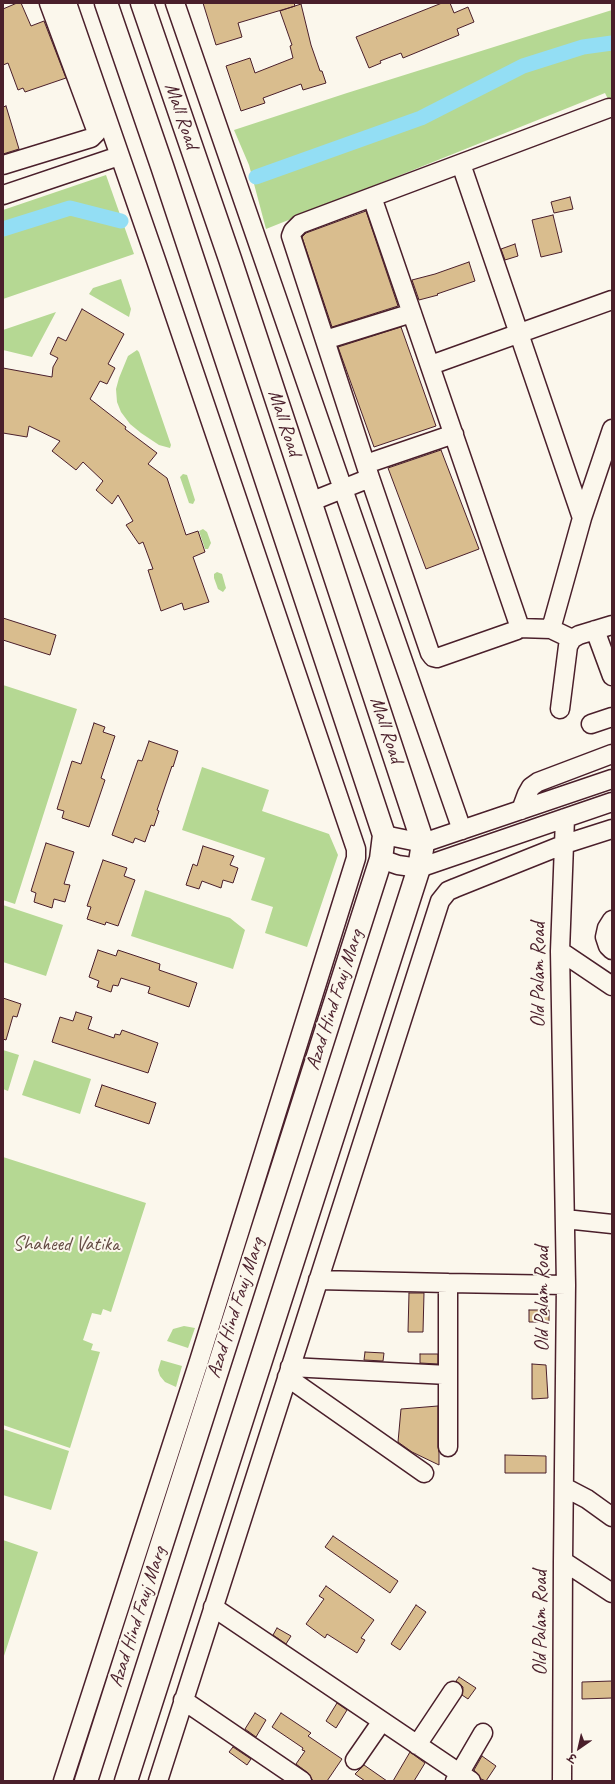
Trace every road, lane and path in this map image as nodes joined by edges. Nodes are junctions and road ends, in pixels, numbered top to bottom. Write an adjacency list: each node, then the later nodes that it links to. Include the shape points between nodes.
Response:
1 (48, 3): 9 (street, via 96,133 91,138)
2 (66, 3): 7 (street)
3 (106, 3): 39 (main road, Mall Road, via 170,188)
4 (142, 3): 21 (main road, Mall Road)
5 (176, 3): 20 (street)
6 (609, 108): 8 (street)
7 (120, 156): 10 (street); 69 (street, via 356,849 356,858 199,1361)
8 (461, 164): 11 (street); 14 (street)
9 (3, 165)
10 (3, 195)
11 (372, 197): 13 (street); 15 (street, via 300,224 291,236)
12 (612, 300): 14 (street)
13 (412, 313): 15 (street); 16 (street)
14 (520, 334): 16 (street); 22 (street)
15 (325, 340): 19 (street)
16 (431, 365): 18 (street)
17 (612, 429): 22 (street)
18 (454, 434): 19 (street); 24 (street, via 517,618)
19 (368, 471): 20 (street); 24 (street, via 433,657 437,658)
20 (343, 489): 21 (street); 38 (street)
21 (310, 502): 40 (main road, Mall Road)
22 (582, 518): 25 (street)
23 (612, 625): 26 (street)
24 (518, 628): 25 (street)
25 (552, 630): 27 (street)
26 (595, 630): 27 (street); 28 (street)
27 (572, 639): 29 (street, via 566,654)
28 (612, 676)
29 (560, 709)
30 (612, 717): 31 (street)
31 (591, 724)
32 (612, 754): 35 (street, via 538,782 531,787)
33 (612, 779): 35 (street)
34 (612, 802): 36 (street)
35 (521, 810): 38 (street)
36 (565, 818): 41 (street, Old Palam Road); 43 (street)
37 (612, 829): 41 (street)
38 (462, 830): 40 (street)
39 (384, 835): 40 (street); 42 (main road, Azad Hind Fauj Marg)
40 (424, 843): 43 (main road, Azad Hind Fauj Marg)
41 (565, 844): 46 (street, Old Palam Road); 50 (street, via 450,890 440,901)
42 (381, 859): 43 (street); 70 (main road, Azad Hind Fauj Marg)
43 (419, 868): 71 (main road, Azad Hind Fauj Marg)
44 (612, 920): 45 (street, via 605,937)
45 (612, 950)
46 (560, 951): 47 (street); 48 (street, Old Palam Road)
47 (612, 986)
48 (565, 1219): 49 (street); 52 (street, Old Palam Road)
49 (612, 1224)
50 (318, 1280): 51 (street); 53 (street)
51 (448, 1283): 52 (street); 54 (street)
52 (566, 1285): 57 (street, Old Palam Road)
53 (288, 1372): 54 (street); 56 (street); 61 (street)
54 (448, 1375): 55 (street)
55 (448, 1447)
56 (424, 1472)
57 (564, 1487): 58 (street); 59 (street, Old Palam Road)
58 (612, 1517)
59 (563, 1560): 60 (street); 74 (street, Old Palam Road)
60 (612, 1593)
61 (213, 1607): 63 (street); 64 (street)
62 (453, 1691): 66 (street)
63 (184, 1700): 72 (street); 73 (street)
64 (382, 1721): 66 (street); 67 (street)
65 (483, 1733): 68 (street)
66 (417, 1745): 68 (street)
67 (355, 1760)
68 (462, 1778)
69 (63, 1781)
70 (86, 1781)
71 (126, 1781)
72 (158, 1781)
73 (302, 1781)
74 (562, 1781)

